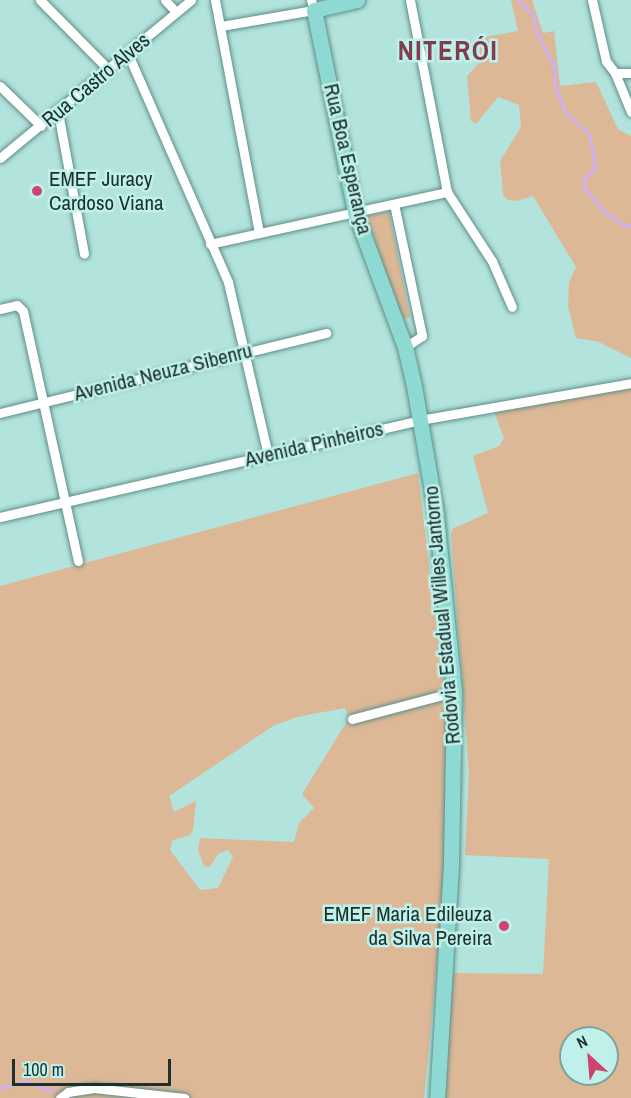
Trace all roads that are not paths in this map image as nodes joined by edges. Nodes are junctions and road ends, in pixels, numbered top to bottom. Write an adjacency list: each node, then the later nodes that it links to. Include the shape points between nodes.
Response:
1 (40, 0): 12 (street)
2 (165, 0): 9 (street)
3 (191, 0): 9 (street, Rua Castro Alves)
4 (215, 0): 10 (street)
5 (357, 0): 8 (main road)
6 (410, 0): 20 (street)
7 (592, 0): 14 (street, via 606,61)
8 (312, 5): 10 (street); 22 (main road, Rua Boa Esperança)
9 (176, 12): 11 (street, Rua Castro Alves)
10 (221, 26): 23 (street)
11 (128, 54): 12 (street, Rua Castro Alves); 24 (street)
12 (109, 70): 16 (street, Rua Castro Alves)
13 (631, 72): 14 (street)
14 (615, 73): 17 (street)
15 (0, 86): 18 (street)
16 (58, 112): 18 (street, Rua Castro Alves); 25 (street)
17 (631, 112)
18 (41, 126): 19 (street, Rua Castro Alves)
19 (0, 158)
20 (447, 192): 21 (street); 26 (street, via 492,261)
21 (394, 204): 22 (street); 29 (street, via 422,336)
22 (355, 212): 23 (street); 29 (main road, Rua Boa Esperança)
23 (259, 233): 24 (street)
24 (210, 244): 30 (street, via 228,282)
25 (84, 254)
26 (512, 307)
27 (0, 309): 32 (street, via 20,307)
28 (326, 333): 30 (street, Avenida Neuza Sibenru)
29 (405, 347): 34 (main road, Rua Boa Esperança)
30 (244, 352): 32 (street, Avenida Neuza Sibenru); 35 (street)
31 (631, 383): 34 (street, Avenida Pinheiros)
32 (44, 401): 33 (street, Avenida Neuza Sibenru); 36 (street)
33 (0, 413)
34 (420, 420): 35 (street, Avenida Pinheiros); 39 (main road, Rodovia Estadual Willes Jantorno, via 435,514)
35 (268, 455): 36 (street, Avenida Pinheiros)
36 (66, 502): 37 (street, Avenida Pinheiros); 38 (street)
37 (0, 517)
38 (78, 561)
39 (454, 692): 40 (street); 43 (main road, Rodovia Estadual Willes Jantorno, via 452,865)
40 (352, 719)
41 (60, 1098): 42 (street, via 68,1092 94,1088)
42 (184, 1098)
43 (437, 1098)

